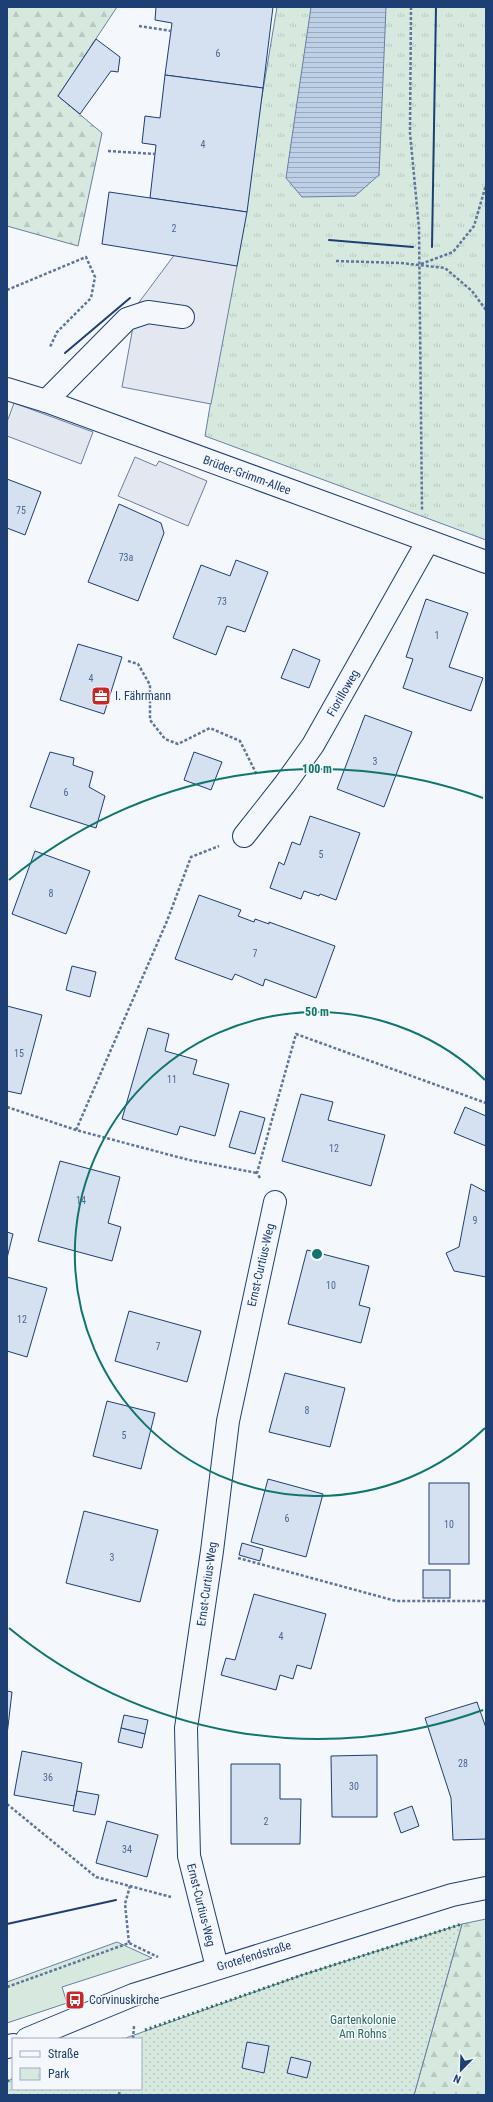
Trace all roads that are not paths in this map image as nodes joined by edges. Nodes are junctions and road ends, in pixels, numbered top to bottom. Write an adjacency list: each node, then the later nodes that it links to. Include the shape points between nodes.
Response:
1 (184, 317): 3 (street, via 148,312 127,319)
2 (7, 389): 3 (street, Brüder-Grimm-Allee)
3 (46, 401): 4 (street, Brüder-Grimm-Allee)
4 (423, 539): 5 (street, Brüder-Grimm-Allee); 6 (street, Fiorilloweg, via 313,745)
5 (486, 562)
6 (244, 836)
7 (275, 1202): 9 (street, Ernst-Curtius-Weg, via 228,1421 186,1728 189,1856)
8 (486, 1888): 9 (street, Grotefendstraße, via 452,1895)
9 (217, 1967): 10 (street, Grotefendstraße, via 133,1995)
10 (29, 2038)

